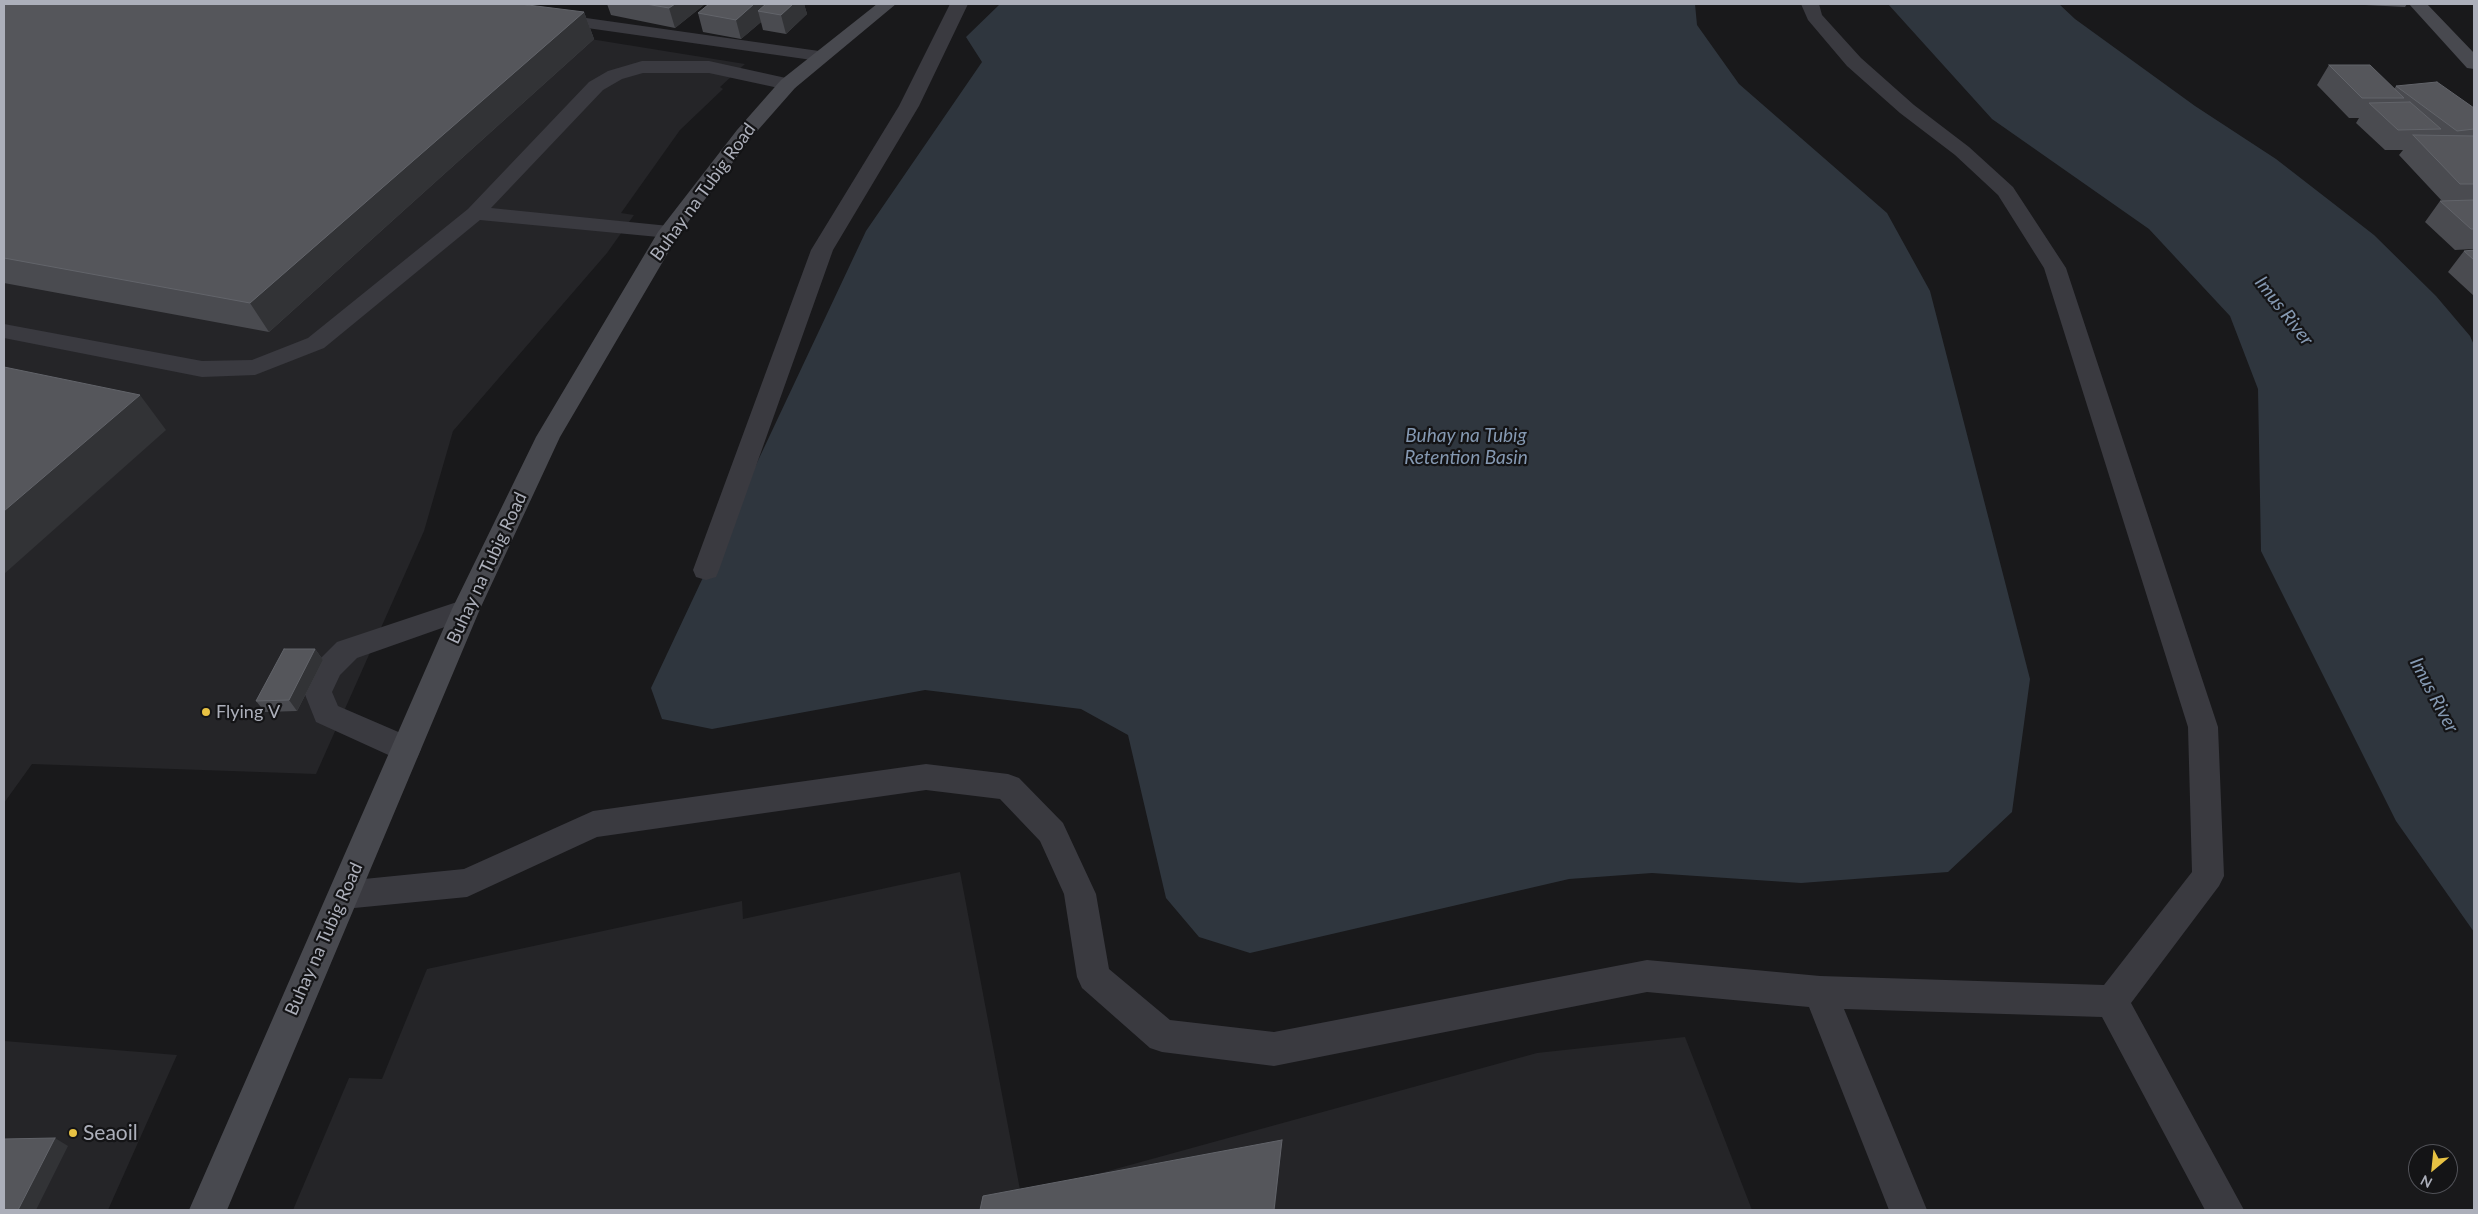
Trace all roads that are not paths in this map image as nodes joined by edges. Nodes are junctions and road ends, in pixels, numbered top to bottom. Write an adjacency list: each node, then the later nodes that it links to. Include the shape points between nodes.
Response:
1 (887, 4): 6 (main road, Buhay na Tubig Road)
2 (959, 4): 12 (lane, via 909,106 822,250)
3 (1810, 4): 17 (lane, via 1814,16 1854,62 2006,191 2055,268 2203,727 2208,876)
4 (2418, 4): 7 (main road)
5 (537, 16): 6 (lane)
6 (819, 56): 8 (main road, Buhay na Tubig Road)
7 (2474, 64)
8 (788, 84): 9 (lane, via 709,67 642,68 615,75 596,86); 10 (main road, Buhay na Tubig Road, via 744,134)
9 (475, 213): 10 (lane); 11 (lane, via 316,343 255,367 202,370)
10 (669, 232): 13 (main road, Buhay na Tubig Road, via 548,437)
11 (4, 331)
12 (706, 570)
13 (466, 609): 14 (main road, Buhay na Tubig Road); 14 (lane, via 347,650 329,668 318,692 326,714)
14 (406, 749): 15 (main road, Buhay na Tubig Road)
15 (344, 895): 16 (lane, via 467,883 593,824 926,777 1008,787 1052,832 1080,894 1094,977 1162,1036 1274,1049 1647,976); 18 (main road, Buhay na Tubig Road)
16 (1820, 992): 17 (lane); 19 (lane)
17 (2112, 1002): 20 (lane)
18 (208, 1210)
19 (1908, 1210)
20 (2225, 1210)

